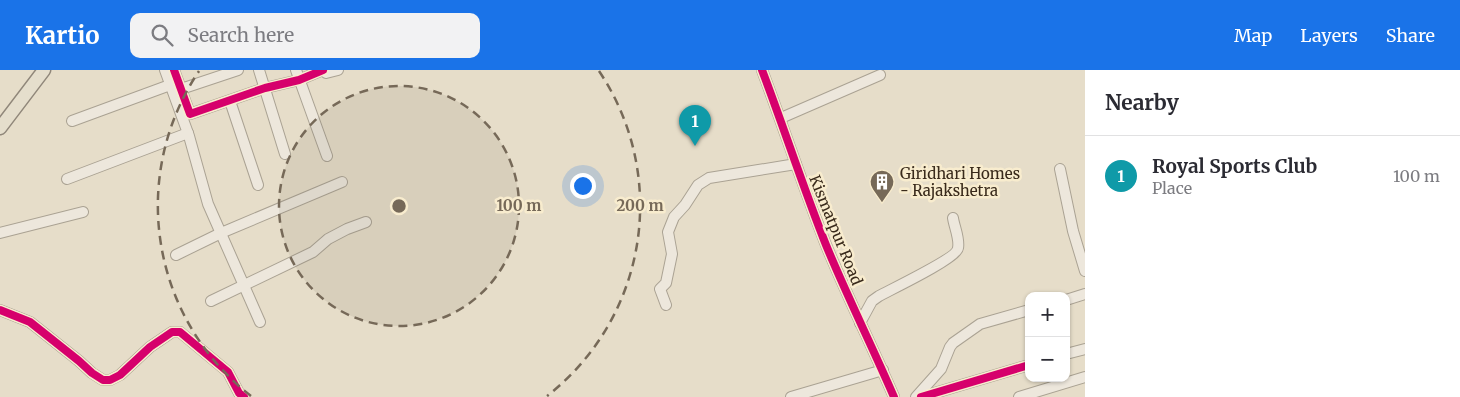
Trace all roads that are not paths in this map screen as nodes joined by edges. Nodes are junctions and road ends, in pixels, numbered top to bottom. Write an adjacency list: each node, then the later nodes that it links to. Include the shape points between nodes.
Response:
1 (44, 70): 17 (main road)
2 (165, 70): 11 (street)
3 (174, 70): 13 (street)
4 (238, 70): 13 (street)
5 (259, 70): 12 (street)
6 (323, 70): 7 (street, via 326,73); 9 (street)
7 (338, 70)
8 (762, 70): 15 (street, Kismatpur Road)
9 (297, 75): 12 (street); 20 (street)
10 (880, 75): 15 (street)
11 (170, 85): 16 (street); 18 (street)
12 (265, 88): 14 (street); 19 (street)
13 (181, 89): 14 (street, via 190,114)
14 (230, 101): 25 (street)
15 (781, 118): 21 (street, Kismatpur Road)
16 (72, 121)
17 (0, 128)
18 (188, 134): 23 (street); 30 (street, via 208,204)
19 (285, 154)
20 (327, 156)
21 (796, 164): 37 (street, via 709,178 698,185 674,217 668,232 672,254 666,283 660,289); 41 (street, Kismatpur Road)
22 (1060, 169): 32 (street)
23 (67, 179)
24 (342, 182): 30 (street)
25 (258, 185)
26 (83, 212): 29 (street)
27 (953, 218): 41 (street, via 957,253 872,301)
28 (366, 222): 33 (street, via 328,239 313,252)
29 (0, 233)
30 (221, 233): 31 (street); 33 (street)
31 (176, 255)
32 (1085, 271)
33 (245, 286): 36 (street); 40 (street)
34 (1085, 294): 35 (street)
35 (1070, 299)
36 (211, 301)
37 (666, 305)
38 (0, 310): 47 (street, via 30,322 103,380 120,375 150,347 172,332 180,332 228,372)
39 (1025, 311): 50 (street, via 980,324 953,343 941,369)
40 (260, 322)
41 (860, 323): 45 (street, Kismatpur Road)
42 (1085, 349): 43 (street)
43 (1070, 353)
44 (1025, 366): 51 (street)
45 (883, 370): 48 (street); 49 (street, Kismatpur Road)
46 (1085, 378): 52 (street)
47 (244, 397)
48 (791, 397)
49 (894, 397)
50 (916, 397)
51 (921, 397)
52 (1019, 397)

